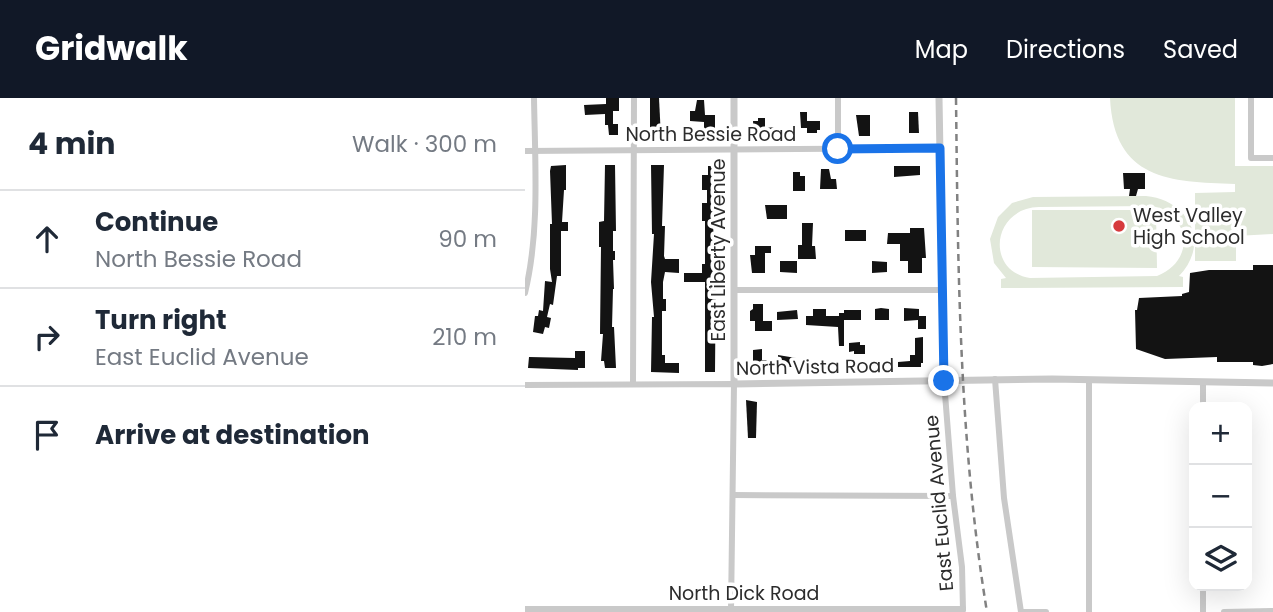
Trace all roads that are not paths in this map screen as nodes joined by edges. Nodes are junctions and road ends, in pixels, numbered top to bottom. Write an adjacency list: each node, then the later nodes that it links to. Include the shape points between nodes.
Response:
1 (534, 98): 12 (street)
2 (634, 98): 10 (street)
3 (734, 98): 11 (street, East Liberty Avenue)
4 (838, 98): 8 (street)
5 (939, 98): 7 (street, East Euclid Avenue)
6 (1251, 98): 13 (street, via 1251,158)
7 (940, 148): 8 (street, North Bessie Road); 15 (street, East Euclid Avenue)
8 (838, 149): 11 (street, North Bessie Road)
9 (525, 150): 12 (street, North Bessie Road)
10 (634, 150): 11 (street, North Bessie Road); 12 (street, North Bessie Road); 22 (street)
11 (734, 150): 14 (street, East Liberty Avenue)
12 (534, 151): 16 (street, via 532,254)
13 (1273, 158)
14 (734, 290): 15 (street); 23 (street, East Liberty Avenue)
15 (942, 290): 19 (street, East Euclid Avenue)
16 (525, 293)
17 (995, 379): 18 (street, North Vista Road); 19 (street, North Vista Road); 33 (street, via 1004,498)
18 (1089, 380): 20 (street, North Vista Road); 35 (street)
19 (944, 381): 23 (street, North Vista Road); 27 (street, East Euclid Avenue)
20 (1203, 383): 21 (street, North Vista Road); 25 (street)
21 (1273, 383)
22 (633, 384): 23 (street, North Vista Road); 24 (street, North Vista Road)
23 (734, 384): 26 (street, East Liberty Avenue)
24 (525, 385)
25 (1203, 402)
26 (733, 495): 27 (street); 30 (street, East Liberty Avenue)
27 (953, 496): 31 (street, East Euclid Avenue)
28 (1203, 591): 36 (street)
29 (525, 609): 30 (street, North Dick Road)
30 (731, 610): 31 (street, North Dick Road)
31 (963, 610)
32 (1273, 611): 37 (street)
33 (1021, 612): 34 (street)
34 (1046, 612)
35 (1089, 612)
36 (1203, 612)
37 (1224, 612)

